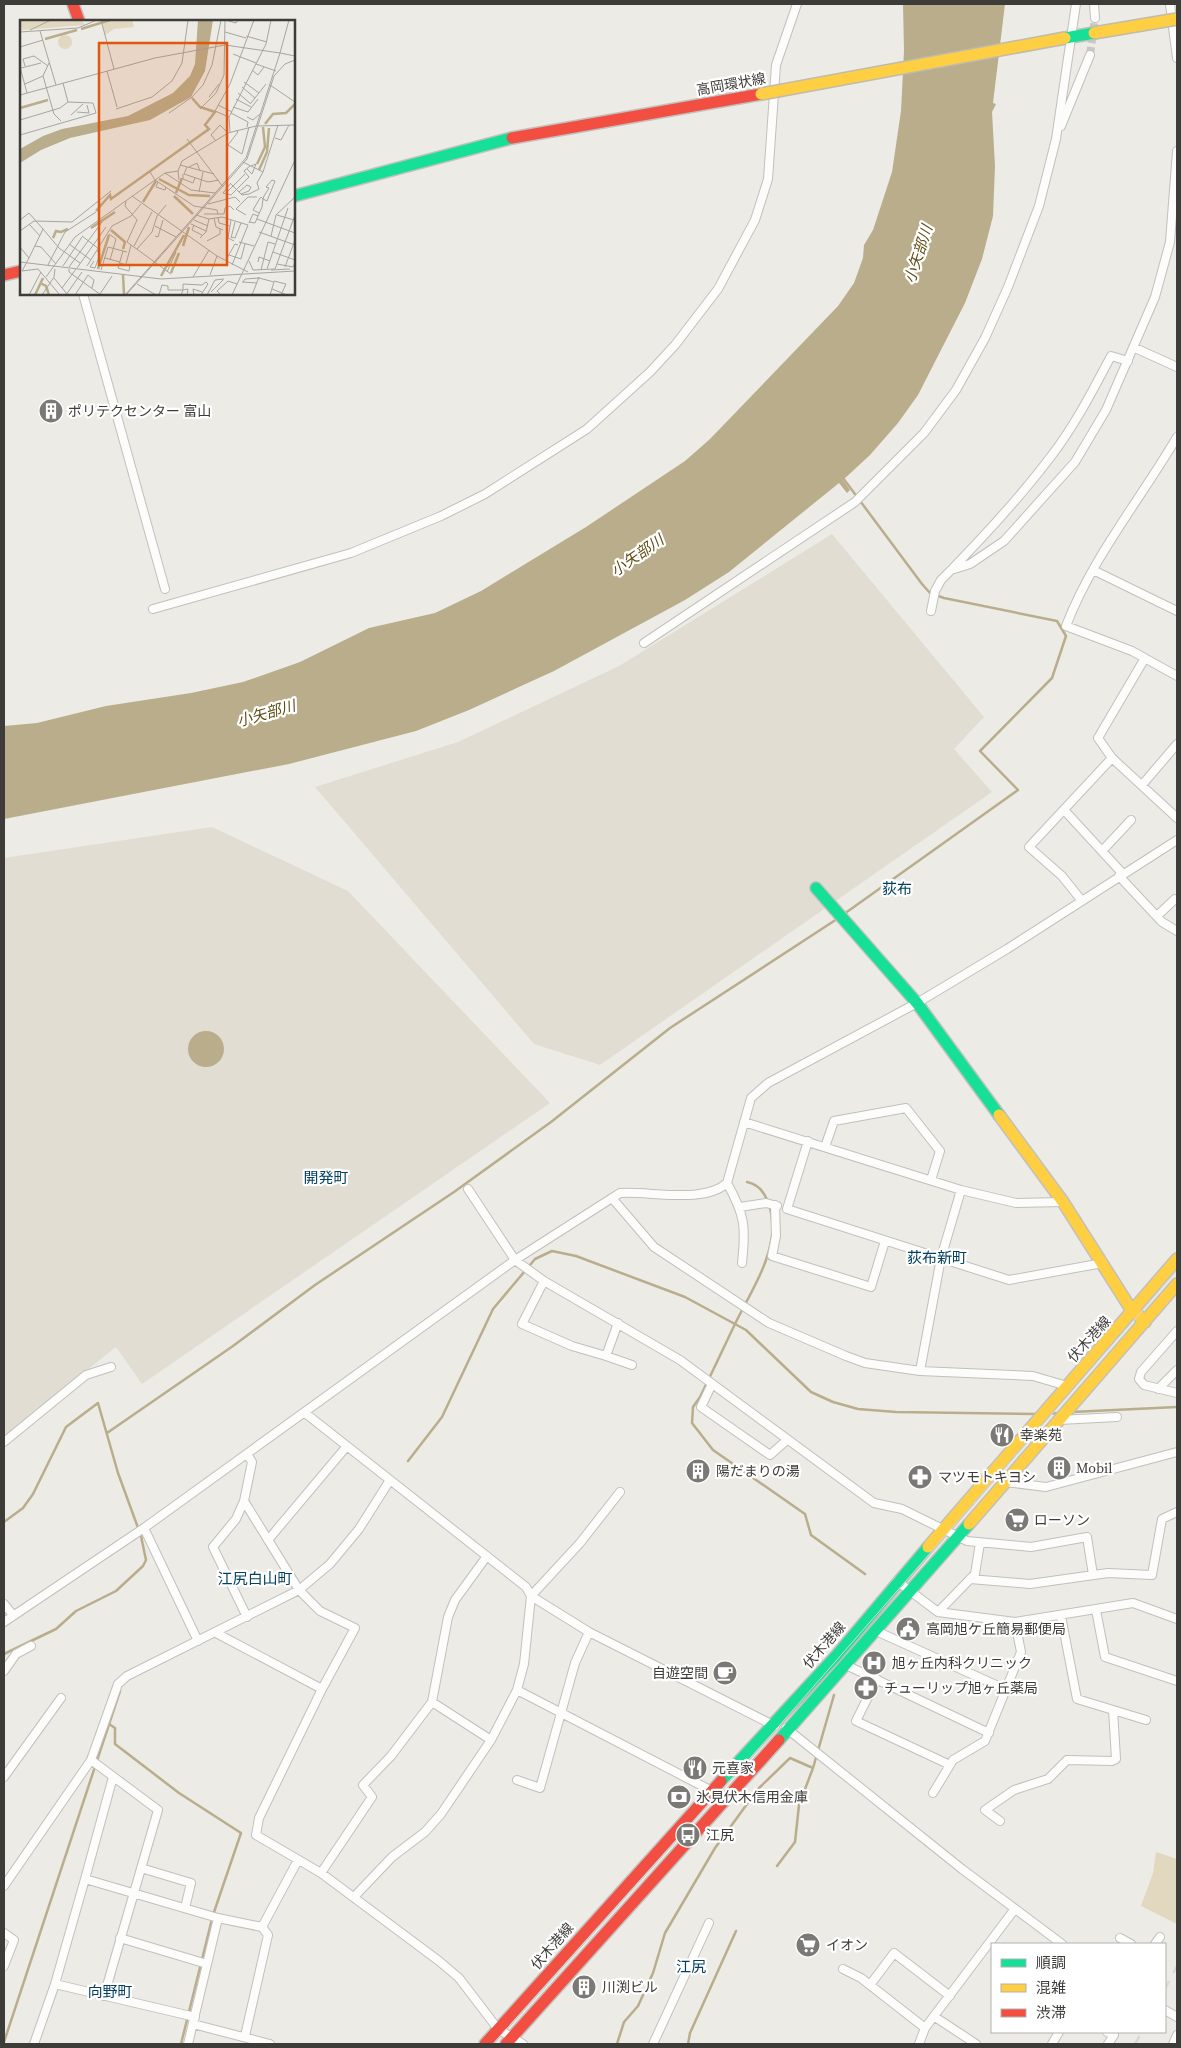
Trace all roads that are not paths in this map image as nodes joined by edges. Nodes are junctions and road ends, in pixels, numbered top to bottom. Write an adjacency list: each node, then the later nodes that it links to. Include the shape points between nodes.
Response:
1 (74, 4): 7 (main road)
2 (797, 4): 25 (street, via 776,65 768,179 755,220 718,290 650,372 587,428 485,494 441,516 351,552)
3 (1076, 4): 9 (street)
4 (1094, 4): 6 (street)
5 (1170, 4): 11 (street)
6 (1095, 18)
7 (79, 20)
8 (1177, 20): 9 (main road, 高岡環状線, bridge)
9 (1069, 38): 12 (street); 14 (main road, 高岡環状線, bridge, via 518,136)
10 (1090, 55): 12 (street)
11 (1177, 58)
12 (1056, 139): 28 (street, via 1039,206 1001,304 956,390 924,433 855,502)
13 (1177, 151): 18 (street, via 1170,242 1155,297)
14 (295, 196)
15 (20, 271): 16 (main road)
16 (4, 275)
17 (83, 295): 24 (street)
18 (1135, 348): 19 (street); 20 (street)
19 (1128, 361): 22 (street, via 1106,410 1074,462 1004,541 970,564); 22 (street, via 1111,356 1089,399 1053,454)
20 (1177, 367)
21 (1177, 437): 23 (street)
22 (952, 570): 26 (street, via 935,591)
23 (1093, 570): 27 (street); 29 (street, via 1076,598 1066,626 1132,650)
24 (165, 588)
25 (153, 609)
26 (932, 611)
27 (1177, 611)
28 (644, 643)
29 (1145, 658): 30 (street); 32 (street, via 1098,738)
30 (1177, 676)
31 (1177, 744): 33 (street)
32 (1112, 758): 33 (street); 34 (street)
33 (1142, 786): 35 (street)
34 (1065, 811): 38 (street); 42 (street, via 1029,847 1062,876)
35 (1177, 818)
36 (1131, 820): 38 (street)
37 (1177, 840): 39 (street)
38 (1102, 851): 39 (street)
39 (1121, 875): 42 (street); 43 (street)
40 (816, 888): 45 (main road)
41 (1177, 900): 43 (street)
42 (1082, 901): 45 (street)
43 (1157, 916): 44 (street)
44 (1177, 931)
45 (917, 1003): 46 (street, via 768,1083 751,1098); 54 (main road)
46 (744, 1122): 47 (street); 50 (street)
47 (808, 1141): 48 (street); 57 (street)
48 (826, 1146): 49 (street); 49 (street, via 834,1121 906,1108 940,1151)
49 (931, 1180): 52 (street)
50 (727, 1183): 53 (street, via 719,1190 704,1195 620,1193); 56 (street)
51 (468, 1189): 60 (street)
52 (961, 1190): 54 (street, via 1016,1203); 59 (street)
53 (612, 1198): 60 (street); 74 (street, via 654,1247 769,1323 865,1363)
54 (1064, 1202): 63 (main road)
55 (774, 1206): 56 (street, via 766,1203); 57 (street); 58 (street, via 776,1236 772,1256 781,1259 871,1287)
56 (740, 1207): 62 (street, via 745,1234)
57 (786, 1209): 58 (street)
58 (885, 1241): 59 (street)
59 (941, 1258): 63 (street, via 1009,1280); 74 (street)
60 (515, 1260): 64 (street); 79 (street)
61 (1177, 1260): 66 (main road, 伏木港線)
62 (742, 1263)
63 (1103, 1263): 66 (main road)
64 (544, 1281): 68 (street); 70 (street, via 522,1324 572,1346)
65 (1177, 1284): 67 (main road)
66 (1133, 1312): 67 (main road); 76 (main road, 伏木港線)
67 (1145, 1322): 81 (main road)
68 (618, 1323): 70 (street); 75 (street, via 680,1360)
69 (1177, 1331): 77 (street, via 1141,1372 1140,1379 1144,1385)
70 (606, 1356): 71 (street)
71 (632, 1365)
72 (111, 1367): 83 (street, via 86,1376)
73 (1177, 1370): 77 (street)
74 (920, 1371): 76 (street, via 1034,1376)
75 (712, 1384): 82 (street); 82 (street, via 701,1408 770,1456)
76 (1066, 1386): 93 (main road, 伏木港線)
77 (1158, 1389): 78 (street)
78 (1177, 1394)
79 (306, 1413): 84 (street); 86 (street)
80 (1117, 1417): 81 (street)
81 (1059, 1420): 88 (main road)
82 (788, 1440): 93 (street, via 874,1503 902,1509)
83 (4, 1442)
84 (347, 1446): 87 (street); 95 (street)
85 (1177, 1452): 88 (street, via 1046,1488)
86 (247, 1454): 90 (street, via 252,1462); 92 (street)
87 (390, 1480): 97 (street); 101 (street, via 359,1529 330,1564)
88 (1005, 1482): 94 (main road)
89 (620, 1492): 103 (street, via 580,1543)
90 (244, 1501): 95 (street); 109 (street, via 236,1519 213,1547)
91 (1177, 1512): 98 (street, via 1162,1519 1152,1575)
92 (144, 1528): 107 (street); 116 (street)
93 (943, 1530): 94 (street); 100 (main road, 伏木港線)
94 (957, 1538): 96 (street); 102 (main road)
95 (268, 1540): 101 (street)
96 (980, 1543): 98 (street, via 1031,1546 1087,1537); 99 (street, via 975,1574)
97 (487, 1556): 103 (street, via 526,1587); 126 (street, via 455,1600 448,1617)
98 (1093, 1575): 99 (street, via 1030,1584)
99 (970, 1580): 106 (street)
100 (897, 1581): 102 (street); 130 (main road, 伏木港線, via 836,1656)
101 (299, 1590): 109 (street); 122 (street, via 320,1610 355,1628)
102 (908, 1591): 106 (street); 113 (main road)
103 (531, 1596): 114 (street); 123 (street)
104 (4, 1604): 107 (street)
105 (1096, 1610): 108 (street); 110 (street, via 1133,1603); 121 (street, via 1104,1657)
106 (938, 1612): 112 (street)
107 (13, 1615): 111 (street)
108 (1061, 1616): 112 (street); 127 (street, via 1077,1699)
109 (246, 1617): 115 (street)
110 (1177, 1619)
111 (4, 1622)
112 (1016, 1622): 124 (street, via 1021,1652)
113 (876, 1631): 118 (main road); 124 (street)
114 (590, 1632): 128 (street, via 575,1663); 130 (street)
115 (216, 1633): 116 (street); 122 (street)
116 (198, 1641): 134 (street, via 127,1676 118,1684)
117 (31, 1646): 119 (street, via 16,1654)
118 (846, 1665): 120 (street); 131 (main road)
119 (4, 1670)
120 (877, 1679): 132 (street); 135 (street, via 856,1721)
121 (1177, 1681)
122 (322, 1689): 142 (street, via 259,1818 256,1836)
123 (518, 1690): 128 (street); 133 (street)
124 (1007, 1690): 132 (street)
125 (61, 1698): 136 (street)
126 (432, 1702): 133 (street); 144 (street, via 391,1756 363,1785 372,1796)
127 (1113, 1710): 129 (street); 141 (street, via 1116,1759 1067,1760 1048,1779 1014,1790 985,1810)
128 (561, 1712): 138 (street, via 540,1788); 139 (street)
129 (1146, 1720)
130 (772, 1725): 131 (street); 139 (main road, 伏木港線)
131 (788, 1728): 150 (street); 176 (main road, via 663,1872)
132 (989, 1733): 135 (street, via 985,1741 953,1760)
133 (490, 1740): 148 (street, via 426,1832 392,1857)
134 (91, 1760): 137 (street); 146 (street)
135 (950, 1766): 140 (street)
136 (5, 1771)
137 (113, 1777): 143 (street, via 158,1810); 145 (street)
138 (517, 1780)
139 (712, 1792): 171 (main road, 伏木港線)
140 (933, 1793)
141 (1000, 1821)
142 (298, 1860): 144 (street); 153 (street)
143 (141, 1868): 147 (street); 149 (street, via 191,1883)
144 (321, 1873): 148 (street)
145 (85, 1879): 147 (street); 162 (street)
146 (4, 1886)
147 (133, 1893): 149 (street); 155 (street)
148 (354, 1897): 171 (street, via 459,1978)
149 (185, 1908): 151 (street)
150 (1014, 1910): 157 (street); 165 (street)
151 (214, 1917): 153 (street); 159 (street)
152 (709, 1923): 182 (street)
153 (262, 1927): 175 (street, via 268,1935)
154 (4, 1933): 160 (street, via 14,1940)
155 (120, 1938): 159 (street); 164 (street)
156 (1120, 1938): 158 (street)
157 (1061, 1943)
158 (1129, 1943)
159 (204, 1963): 169 (street)
160 (4, 1966)
161 (843, 1969): 163 (street)
162 (55, 1984): 164 (street); 177 (street)
163 (870, 1985): 165 (street, via 894,1953); 170 (street)
164 (104, 1996): 169 (street)
165 (950, 1996): 167 (street)
166 (1166, 2011): 168 (street)
167 (935, 2017): 170 (street); 184 (street)
168 (1177, 2017)
169 (194, 2021): 175 (street); 178 (street)
170 (925, 2028): 183 (street)
171 (498, 2029): 176 (street); 180 (main road, 伏木港線)
172 (1058, 2033): 185 (street)
173 (1109, 2033): 186 (street, via 1114,2035)
174 (1177, 2035): 187 (street)
175 (245, 2036): 179 (street)
176 (509, 2041): 181 (street)
177 (34, 2044)
178 (188, 2044)
179 (270, 2044)
180 (485, 2044)
181 (523, 2044)
182 (653, 2044)
183 (919, 2044)
184 (976, 2044)
185 (1052, 2044)
186 (1108, 2044)
187 (1173, 2044)

